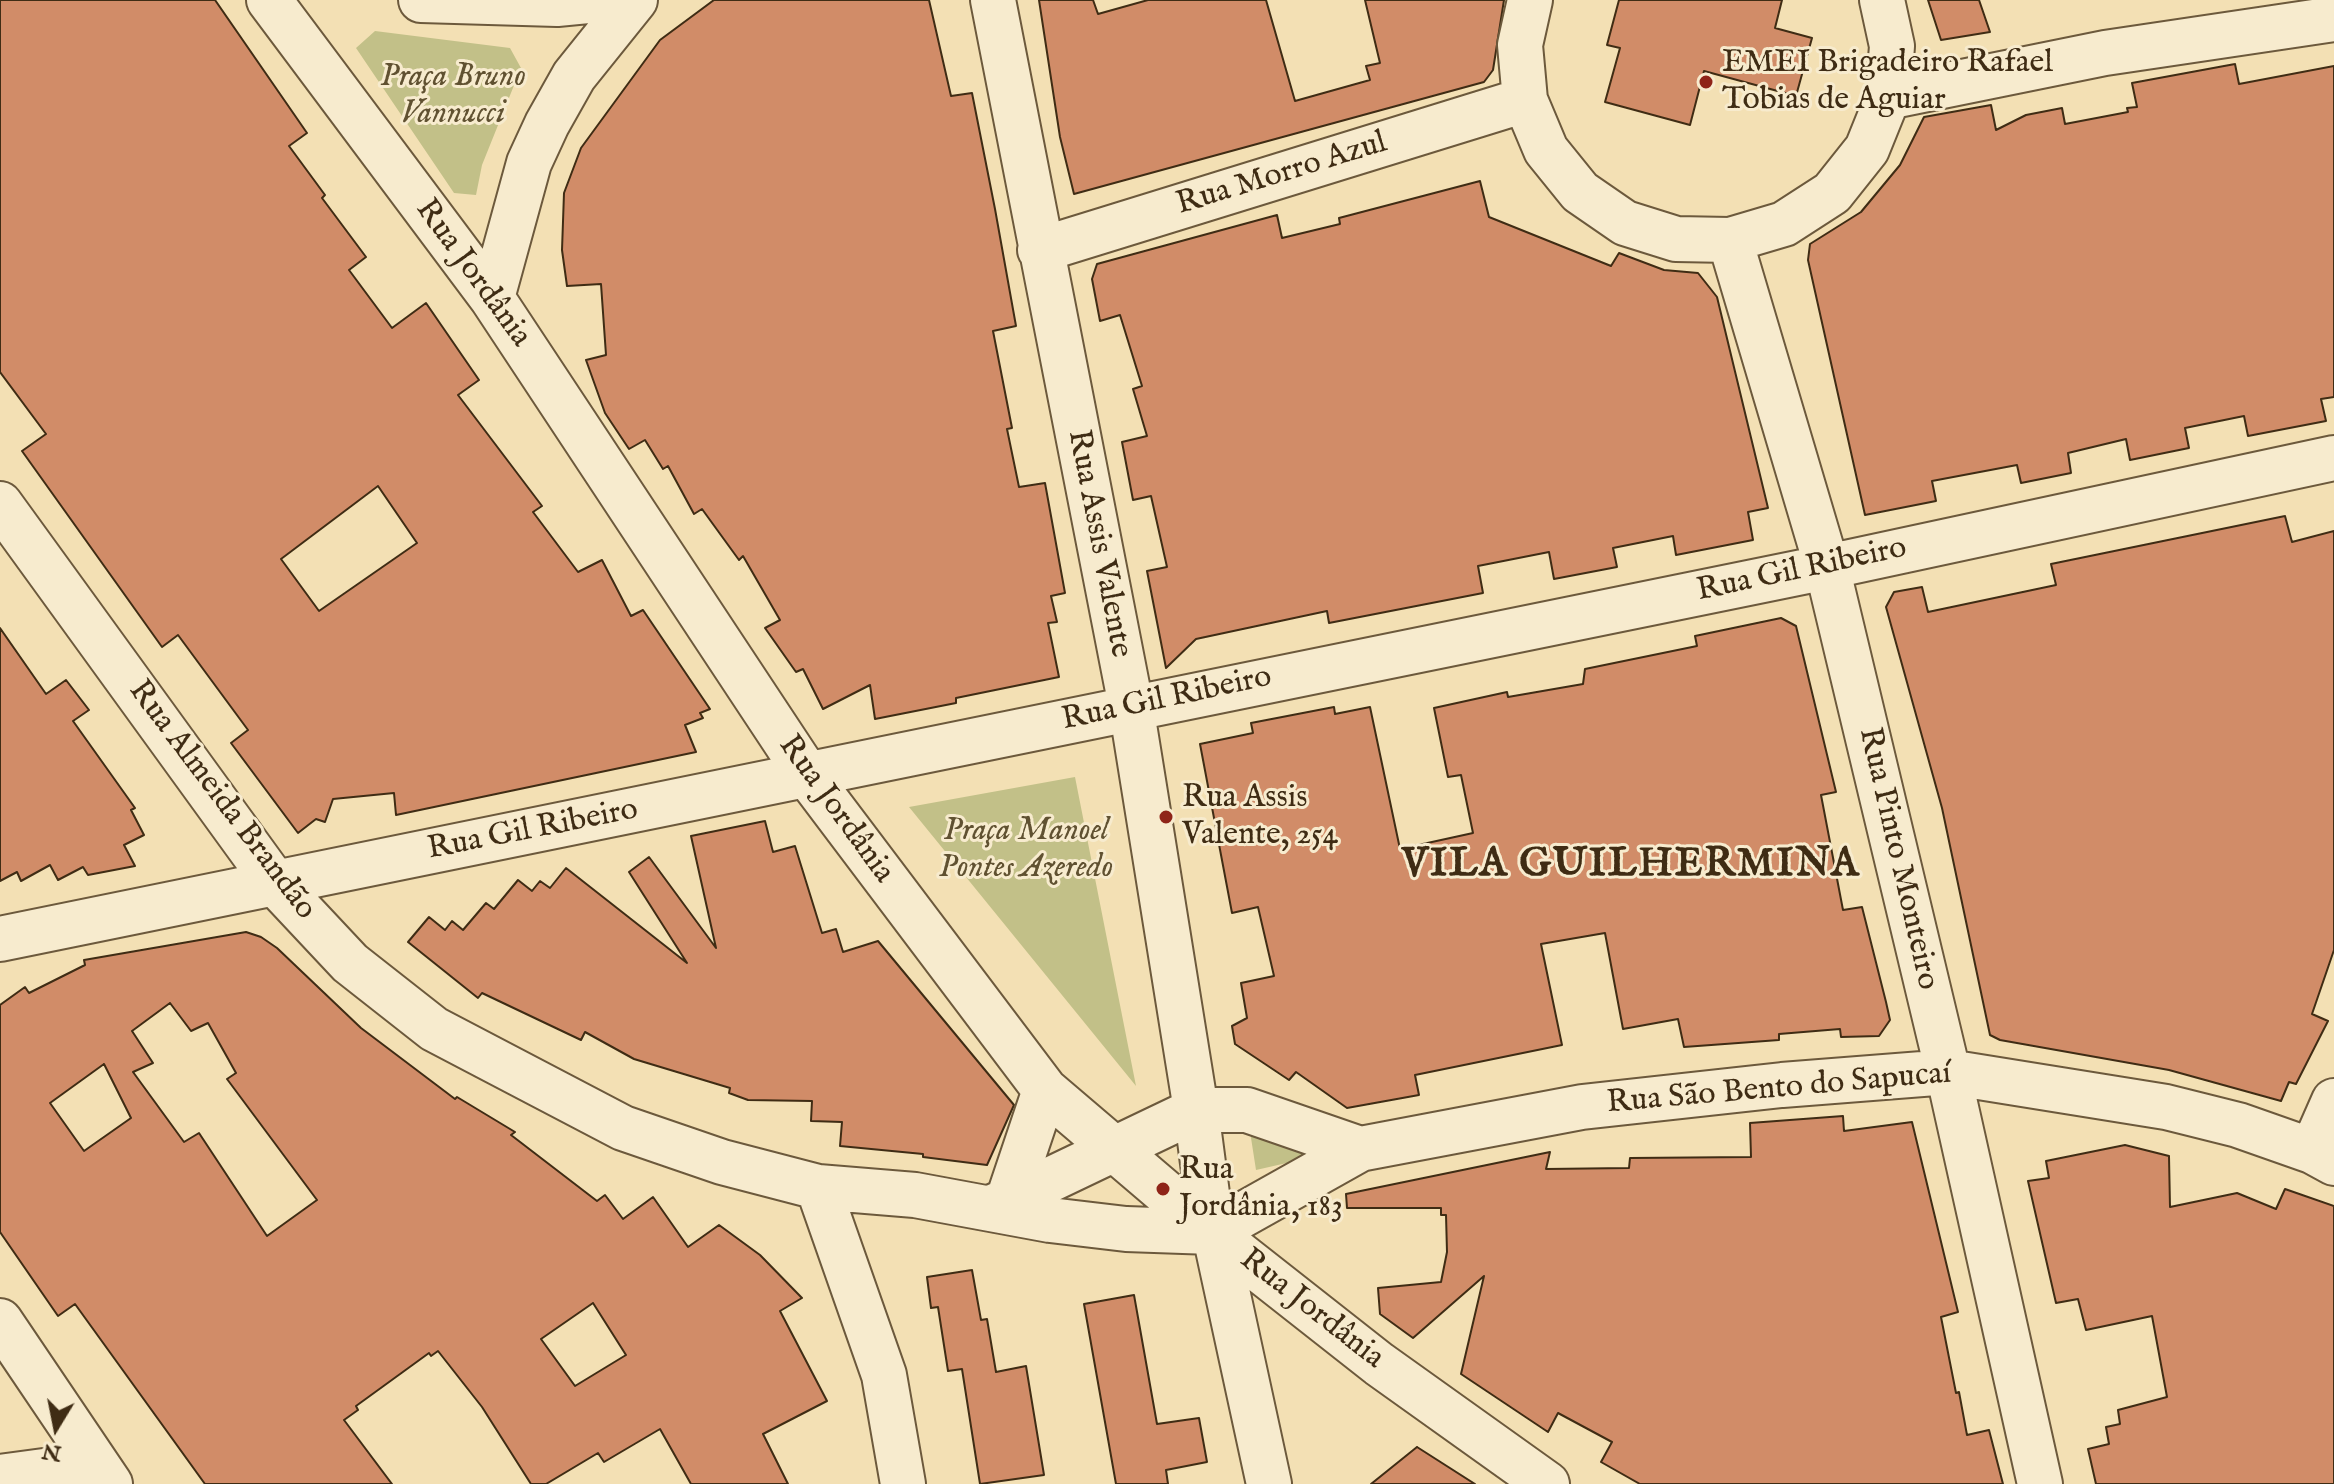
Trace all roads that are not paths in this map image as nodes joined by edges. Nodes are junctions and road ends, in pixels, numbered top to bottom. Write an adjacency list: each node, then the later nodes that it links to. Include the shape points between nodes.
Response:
1 (269, 0): 13 (street, Rua Jordânia)
2 (421, 0): 3 (street)
3 (598, 0)
4 (635, 0): 13 (street, via 574,76 547,124 529,163)
5 (993, 0): 12 (street, Rua Assis Valente)
6 (1530, 0): 10 (street, via 1520,45)
7 (1882, 0): 9 (street, via 1892,46)
8 (2334, 19): 9 (street, via 2105,53)
9 (1888, 97): 11 (street, via 1867,149 1832,193 1784,224)
10 (1525, 100): 11 (street, via 1546,150 1580,192 1602,208 1625,223 1676,239); 12 (street, Rua Morro Azul)
11 (1730, 240): 16 (street, Rua Pinto Monteiro)
12 (1040, 250): 17 (street, Rua Assis Valente)
13 (492, 298): 18 (street, Rua Jordânia)
14 (2334, 458): 16 (street, Rua Gil Ribeiro)
15 (0, 504): 19 (street, Rua Almeida Brandão)
16 (1827, 567): 17 (street, Rua Gil Ribeiro); 21 (street, Rua Pinto Monteiro)
17 (1131, 706): 18 (street, Rua Gil Ribeiro); 24 (street, Rua Assis Valente)
18 (808, 776): 19 (street, Rua Gil Ribeiro); 22 (street, Rua Jordânia)
19 (275, 883): 20 (street, Rua Gil Ribeiro); 28 (street, Rua Almeida Brandão, via 350,963 434,1029 623,1128)
20 (0, 939)
21 (1948, 1072): 25 (street, Rua São Bento do Sapucaí, via 1582,1107); 27 (street, Rua São Bento do Sapucaí, via 2166,1107 2238,1125); 37 (street, Rua Pinto Monteiro)
22 (1045, 1090): 26 (street, Rua Jordânia); 29 (street)
23 (2334, 1101): 27 (street)
24 (1196, 1110): 25 (street, via 1247,1110); 26 (street); 30 (street, Rua Assis Valente)
25 (1360, 1149): 30 (street)
26 (1112, 1150): 29 (street); 30 (street, Rua Jordânia)
27 (2323, 1157)
28 (818, 1187): 29 (street); 34 (street, via 884,1375)
29 (1000, 1204): 30 (street, via 1050,1220)
30 (1213, 1233): 35 (street, Rua Assis Valente); 36 (street, Rua Jordânia, via 1379,1364)
31 (0, 1321): 32 (street)
32 (103, 1474): 33 (street)
33 (0, 1477)
34 (903, 1484)
35 (1269, 1484)
36 (1547, 1484)
37 (2040, 1484)

